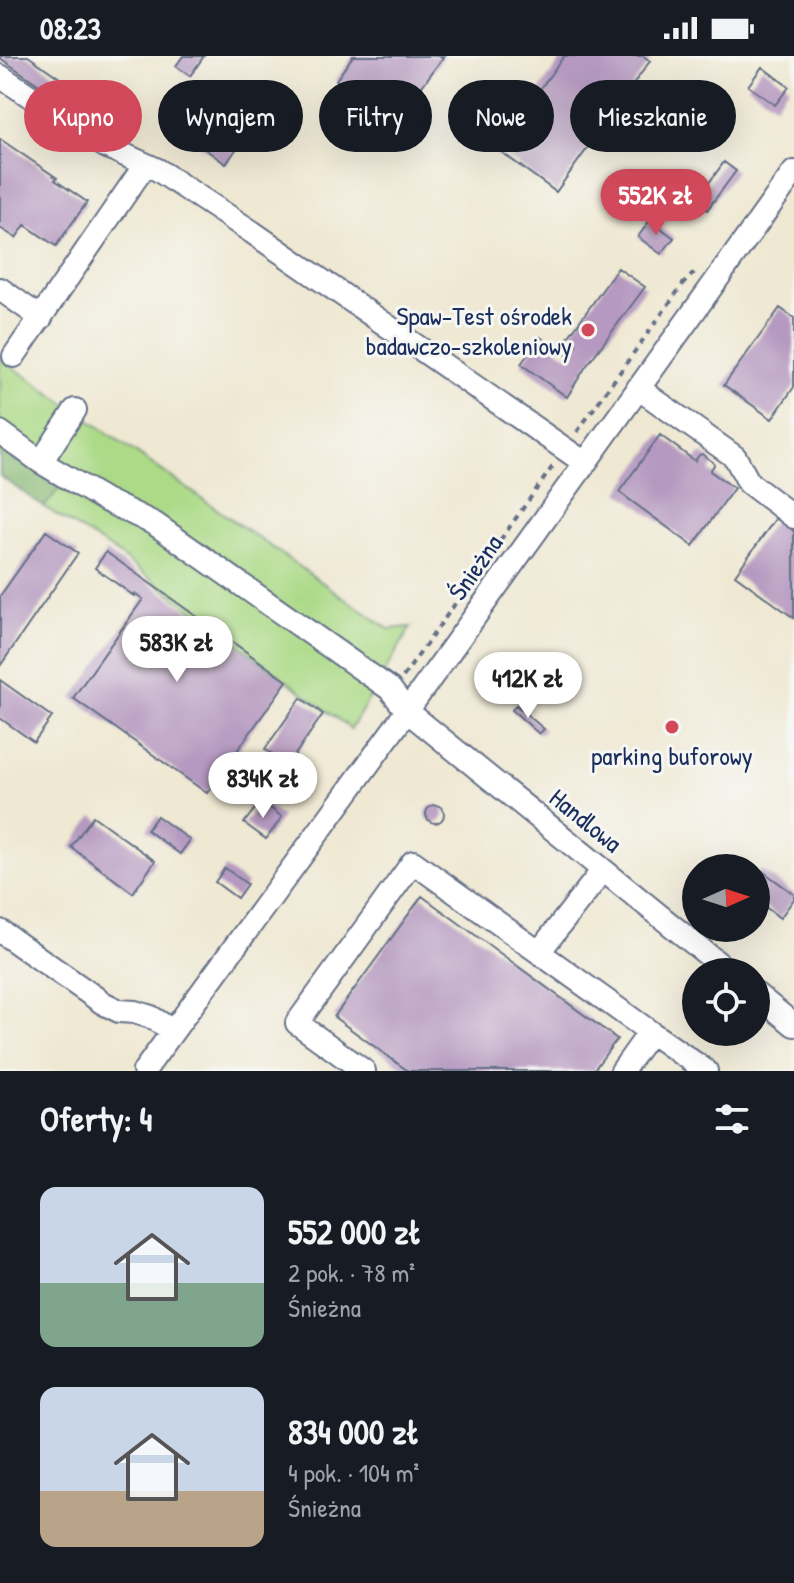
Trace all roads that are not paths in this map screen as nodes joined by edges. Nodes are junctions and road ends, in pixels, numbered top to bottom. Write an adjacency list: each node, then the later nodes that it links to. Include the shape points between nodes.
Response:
1 (0, 76): 2 (street, via 105,146)
2 (145, 165): 5 (street); 11 (street, via 252,232)
3 (794, 172): 7 (street, Śnieżna)
4 (0, 289): 5 (street)
5 (41, 318): 6 (street)
6 (14, 356)
7 (638, 388): 11 (street, Śnieżna); 12 (street, via 735,457 749,483)
8 (75, 410): 10 (street)
9 (0, 432): 10 (street, Handlowa)
10 (41, 462): 13 (street, Handlowa, via 155,524 390,689)
11 (585, 463): 13 (street, Śnieżna)
12 (794, 517)
13 (407, 711): 14 (street, Handlowa); 20 (street, Śnieżna)
14 (603, 870): 16 (street); 17 (street, Handlowa)
15 (0, 931): 20 (street, via 103,1003 151,1017)
16 (539, 952): 21 (street); 23 (street, via 413,862 297,1023)
17 (712, 958)
18 (770, 1005): 19 (street)
19 (794, 1025)
20 (173, 1031): 22 (street, Śnieżna)
21 (650, 1032): 24 (street); 25 (street)
22 (144, 1071)
23 (364, 1071)
24 (622, 1071)
25 (706, 1071)

